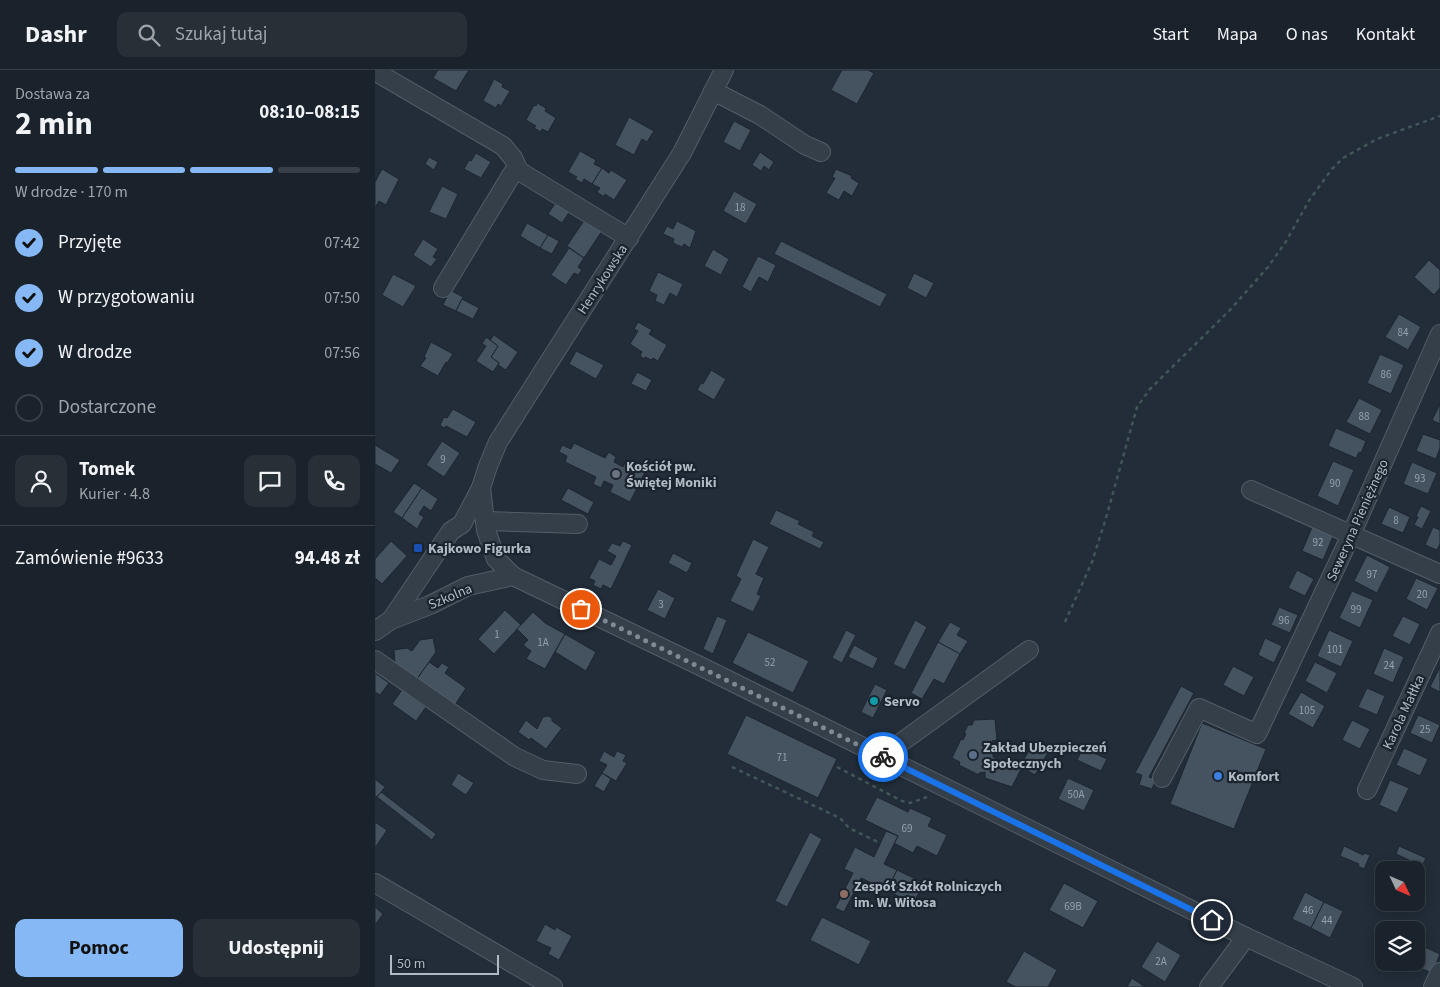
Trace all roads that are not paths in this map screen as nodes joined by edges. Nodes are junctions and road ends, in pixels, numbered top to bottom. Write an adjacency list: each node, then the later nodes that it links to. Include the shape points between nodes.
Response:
1 (724, 70): 3 (street, Henrykowska)
2 (376, 72): 5 (street, via 503,146)
3 (713, 92): 4 (street, via 760,115); 6 (street, Henrykowska, via 682,153)
4 (821, 152)
5 (519, 171): 6 (street); 7 (street, via 512,174)
6 (629, 238): 9 (street, Henrykowska, via 498,442)
7 (443, 288)
8 (1440, 334): 14 (street, Seweryna Pieniężnego)
9 (481, 488): 11 (street, Henrykowska); 13 (street, Henrykowska)
10 (1251, 490): 14 (street)
11 (462, 524): 13 (street); 18 (street, Henrykowska, via 451,531)
12 (578, 524): 13 (street)
13 (486, 525): 15 (street, Henrykowska)
14 (1351, 535): 16 (street); 28 (street, Seweryna Pieniężnego, via 1257,734 1199,708)
15 (496, 559): 17 (street, Henrykowska); 19 (street)
16 (1440, 574)
17 (513, 576): 19 (street, Szkolna); 26 (street)
18 (415, 582): 20 (street); 21 (street, Henrykowska)
19 (468, 586): 20 (street, Szkolna)
20 (429, 605): 21 (street, Szkolna)
21 (391, 620): 22 (street)
22 (375, 631)
23 (1440, 633): 29 (street, Karola Małłka)
24 (1029, 650): 26 (street, via 899,744)
25 (375, 660): 27 (street, via 515,757 543,770)
26 (892, 761): 31 (street)
27 (577, 774)
28 (1162, 778)
29 (1367, 790)
30 (375, 883): 33 (street)
31 (1246, 937): 34 (street); 35 (street)
32 (1440, 972): 36 (street)
33 (553, 987)
34 (1209, 987)
35 (1353, 987)
36 (1433, 987)

